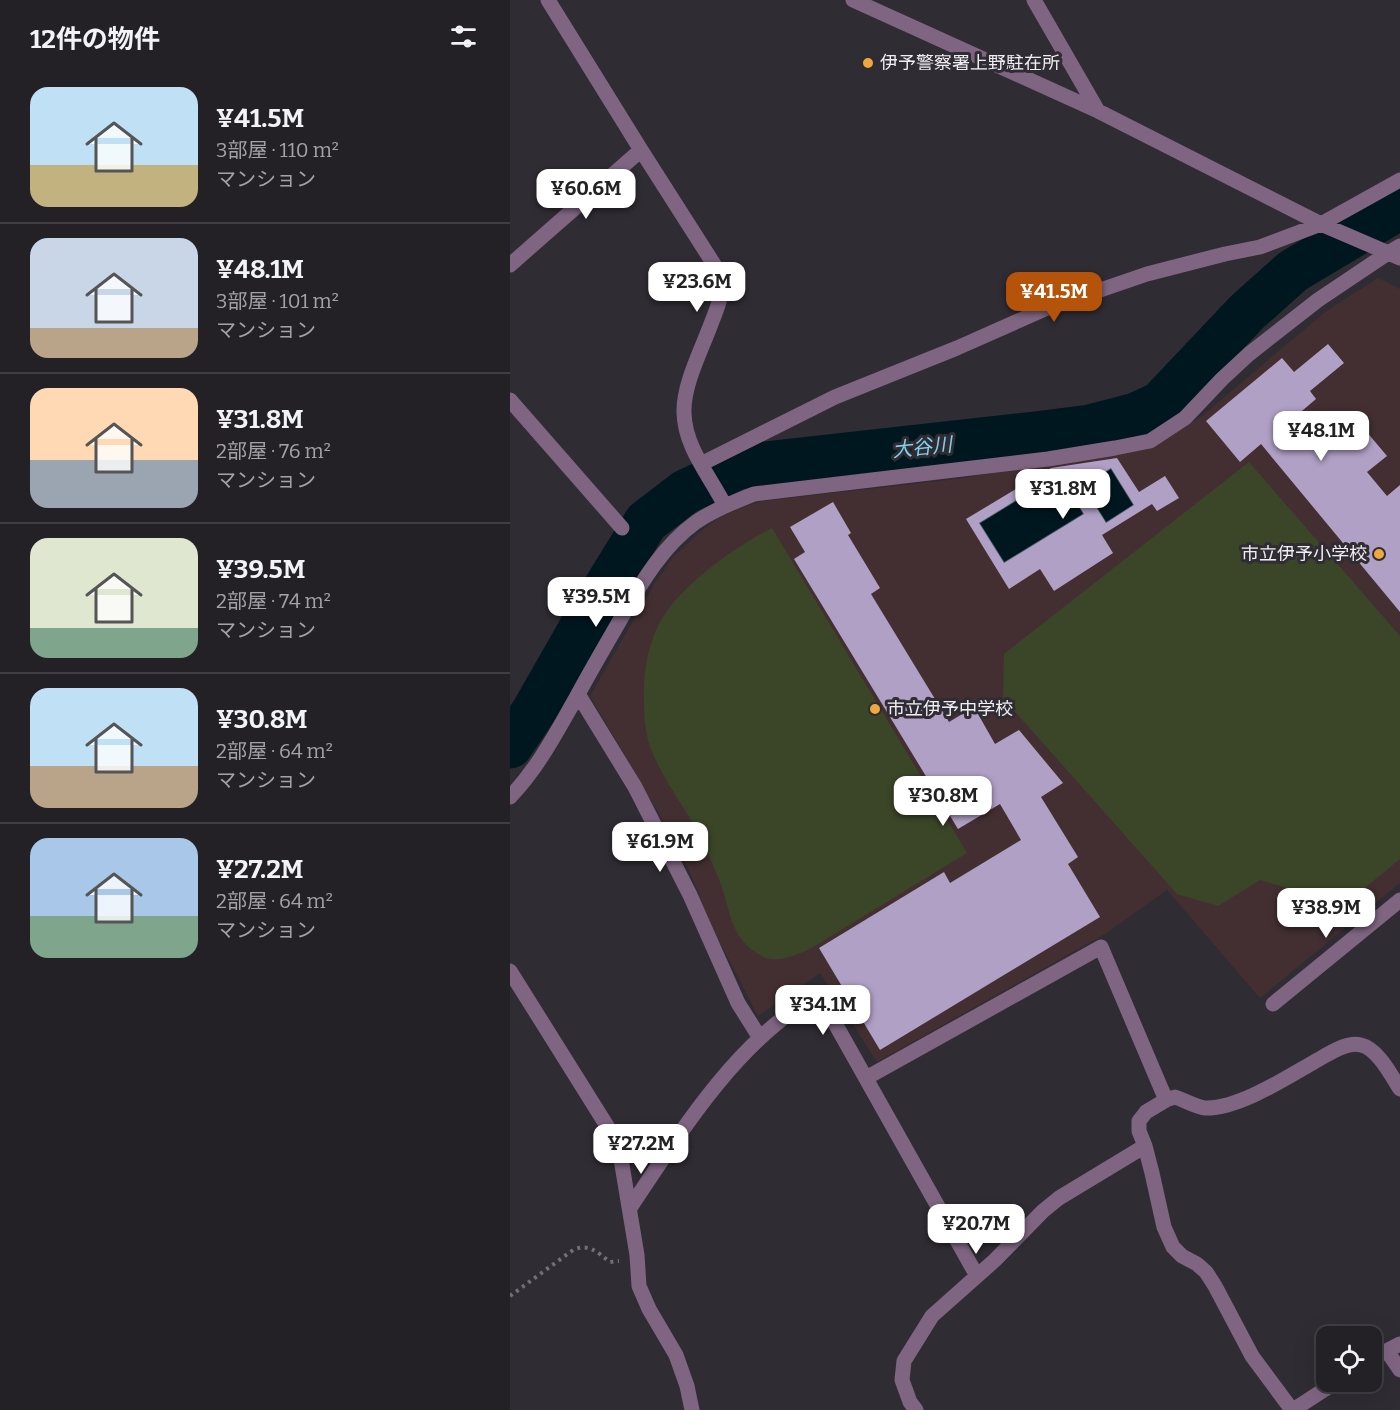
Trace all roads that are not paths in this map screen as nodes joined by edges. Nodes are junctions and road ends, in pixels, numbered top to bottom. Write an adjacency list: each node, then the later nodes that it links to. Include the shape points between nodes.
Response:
1 (548, 0): 5 (street)
2 (853, 0): 4 (street)
3 (1034, 0): 4 (street)
4 (1098, 111): 7 (street)
5 (641, 150): 9 (street); 11 (street, via 721,281 715,313 686,392 687,430)
6 (1400, 180): 7 (street)
7 (1326, 226): 8 (street); 11 (street, via 1260,247 1147,274 1044,309 835,396)
8 (1392, 252): 12 (street, via 1318,300 1249,354 1185,418 1150,441 1048,459 754,494)
9 (510, 265)
10 (510, 400): 13 (street)
11 (703, 468): 12 (street)
12 (723, 502): 14 (street, via 675,540 657,561)
13 (622, 528)
14 (578, 694): 15 (street, via 545,752); 19 (street, via 635,787 690,895 738,1003)
15 (510, 797)
16 (1400, 900): 18 (street)
17 (510, 971): 24 (street, via 607,1126 621,1159)
18 (1273, 1004)
19 (760, 1038): 20 (street, via 810,999 823,1005); 24 (street, via 698,1108)
20 (866, 1078): 22 (street, via 1101,947); 25 (street)
21 (1400, 1089): 22 (street, via 1373,1051 1360,1044 1342,1047 1257,1093 1225,1105 1203,1108 1175,1097)
22 (1166, 1100): 23 (street, via 1139,1121)
23 (1145, 1146): 25 (street, via 1059,1198); 31 (street, via 1164,1227 1173,1246 1206,1272 1252,1356)
24 (630, 1208): 29 (street, via 639,1286 676,1355)
25 (977, 1276): 30 (street, via 932,1316 903,1360 902,1380)
26 (1393, 1347): 27 (street)
27 (1400, 1370)
28 (1320, 1392): 31 (street)
29 (692, 1410)
30 (916, 1410)
31 (1292, 1410)

